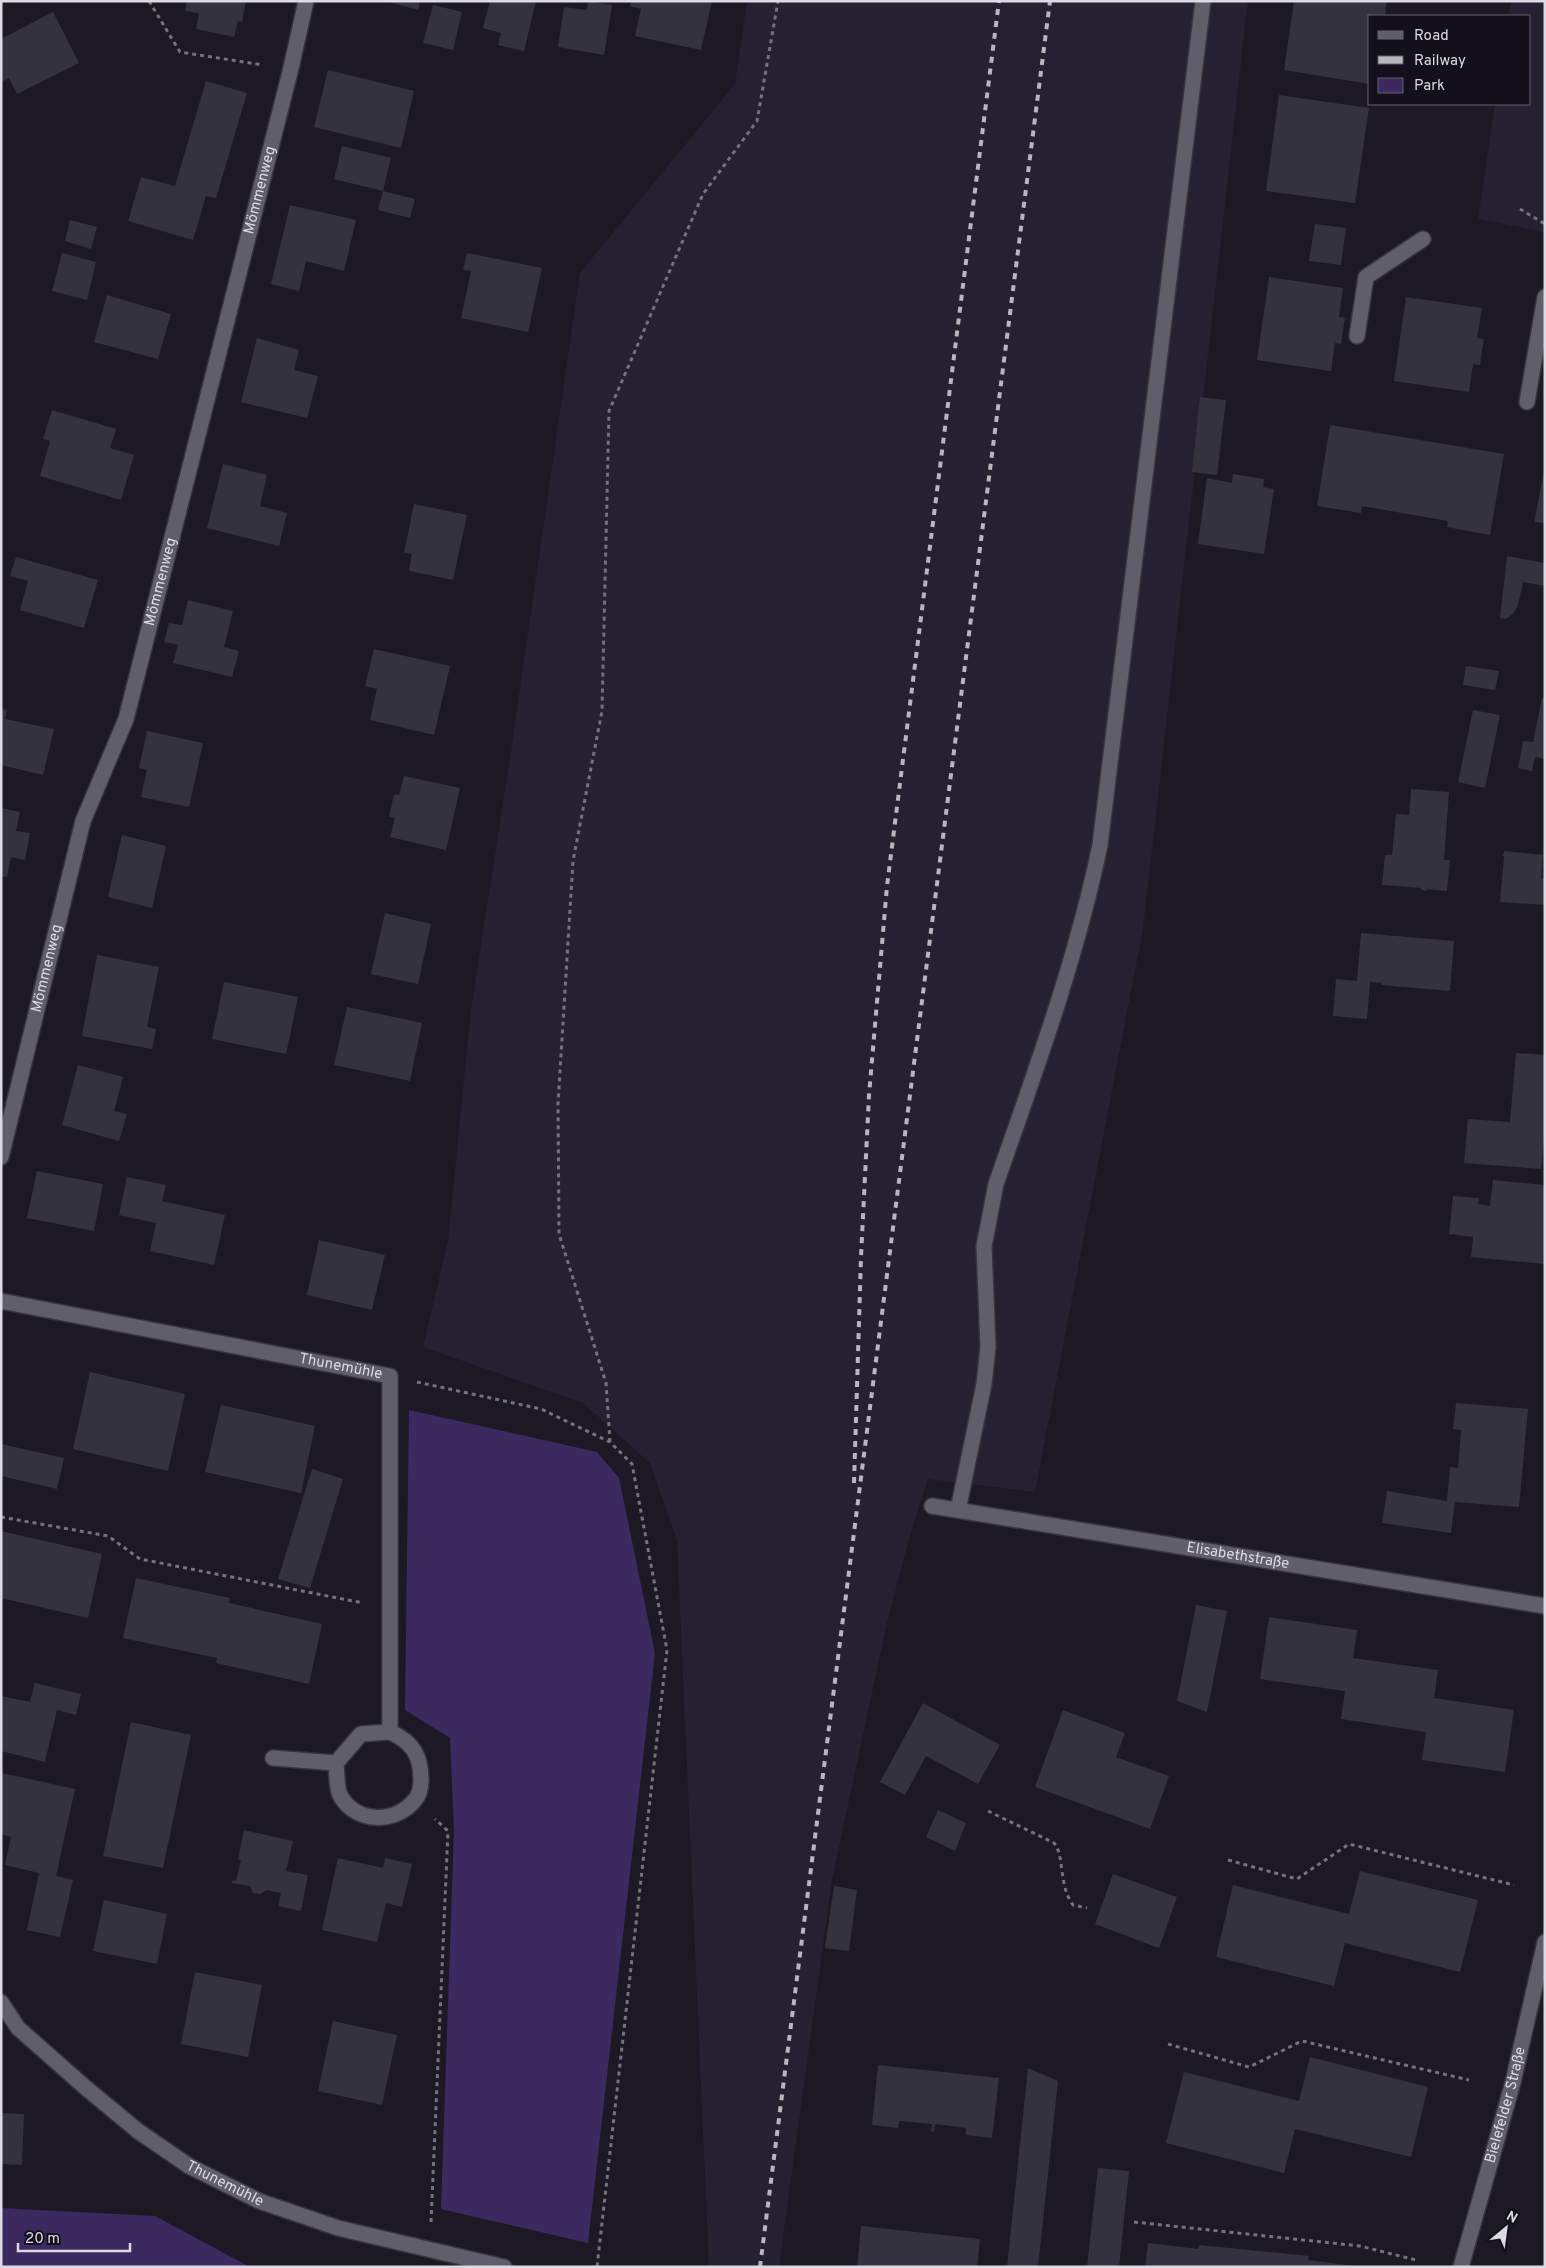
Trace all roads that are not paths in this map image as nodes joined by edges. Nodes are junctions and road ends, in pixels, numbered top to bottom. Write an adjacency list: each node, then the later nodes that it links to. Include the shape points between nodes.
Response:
1 (306, 1): 7 (street, Mömmenweg, via 126,719 83,821)
2 (1204, 1): 10 (street, via 1100,845 1070,966 988,1216 984,1246 988,1347 984,1384)
3 (1423, 239): 5 (street, via 1366,277)
4 (1545, 297): 6 (street)
5 (1357, 336)
6 (1527, 402)
7 (1, 1158)
8 (1, 1300): 12 (street, Thunemühle, via 390,1376)
9 (932, 1506): 10 (street, Elisabethstraße)
10 (958, 1510): 11 (street, Elisabethstraße)
11 (1545, 1606)
12 (390, 1732): 14 (street, via 361,1734); 14 (street, via 400,1736 416,1752 421,1763 421,1788 414,1801 396,1815 374,1818 357,1813 340,1796)
13 (274, 1758): 14 (street)
14 (336, 1763)
15 (1545, 1942): 18 (street, Bielefelder Straße, via 1513,2082)
16 (1, 2002): 17 (street, Thunemühle, via 18,2028 86,2088 138,2131 189,2166 259,2201 338,2228)
17 (504, 2267)
18 (1462, 2267)

